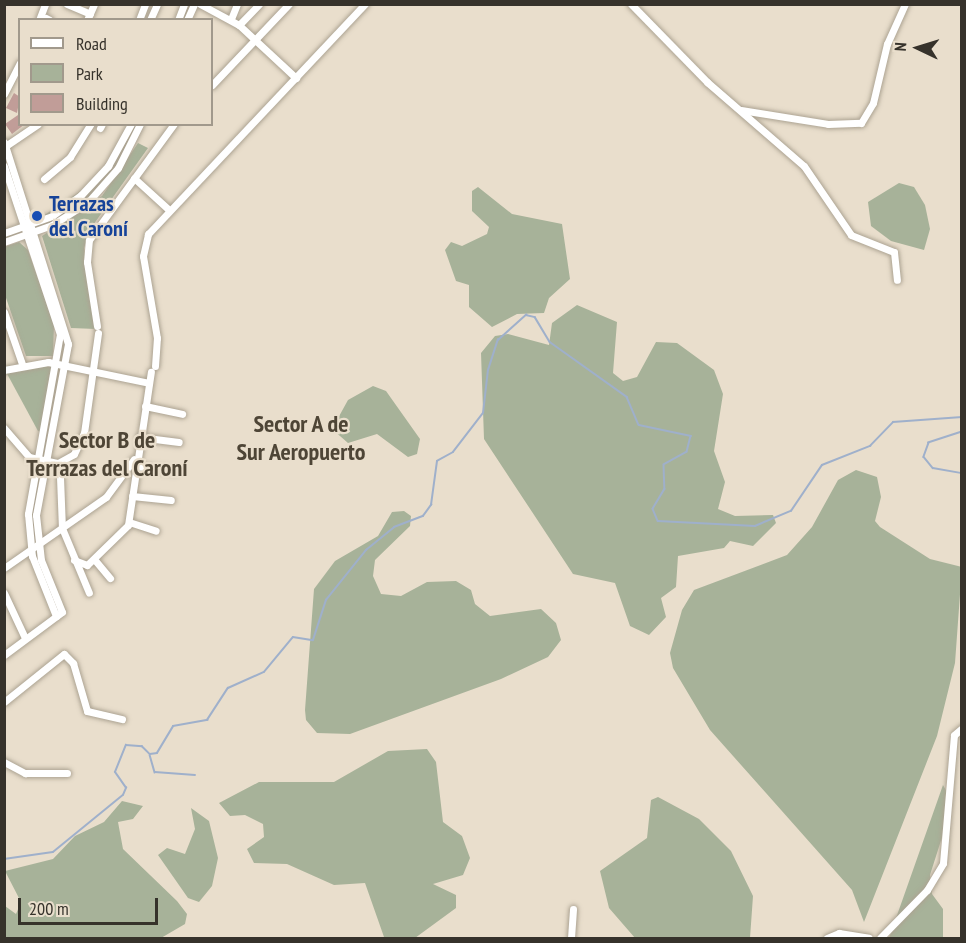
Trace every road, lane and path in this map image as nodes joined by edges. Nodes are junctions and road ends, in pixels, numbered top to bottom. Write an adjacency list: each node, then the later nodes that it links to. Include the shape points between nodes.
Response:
1 (67, 4): 13 (street)
2 (94, 4): 13 (street)
3 (146, 4): 14 (street)
4 (157, 4): 15 (street)
5 (194, 4): 16 (street)
6 (200, 4): 17 (street)
7 (237, 4): 17 (street)
8 (260, 4): 18 (street)
9 (289, 4): 19 (street)
10 (365, 4): 21 (street)
11 (631, 4): 24 (street)
12 (905, 4): 24 (street, via 886,45 873,103 861,123 828,124)
13 (88, 17)
14 (140, 18)
15 (151, 18)
16 (188, 18)
17 (231, 19): 18 (street)
18 (239, 25): 19 (street)
19 (254, 40): 21 (street); 22 (street)
20 (18, 67): 23 (street)
21 (296, 78): 34 (street)
22 (213, 84)
23 (4, 94)
24 (740, 110): 39 (street, via 804,166 851,235 894,252)
25 (35, 126): 30 (street)
26 (90, 126): 33 (street, via 70,157)
27 (130, 126): 35 (street, via 96,181 65,208)
28 (140, 126): 37 (street, via 97,193 67,217)
29 (173, 126): 32 (street)
30 (5, 145): 35 (street)
31 (4, 166): 35 (street)
32 (134, 178): 34 (street); 44 (street, via 96,226 88,246 98,330)
33 (44, 179)
34 (169, 210): 45 (street, via 148,234 143,250 157,341)
35 (28, 225): 36 (street); 37 (street)
36 (4, 233)
37 (31, 233): 38 (street); 42 (street, via 59,328)
38 (4, 242)
39 (897, 280)
40 (4, 312): 41 (street)
41 (22, 364): 42 (street); 43 (street)
42 (62, 364): 44 (street); 52 (street)
43 (4, 370)
44 (96, 371): 45 (street); 52 (street, via 78,450 64,462)
45 (149, 383): 46 (street)
46 (145, 406): 47 (street); 49 (street)
47 (182, 414)
48 (4, 428): 52 (street, via 20,453)
49 (140, 437): 50 (street); 51 (street)
50 (179, 442)
51 (137, 453): 53 (street); 59 (street, via 114,490)
52 (41, 461): 61 (street, via 36,509); 62 (street, via 29,504)
53 (136, 466): 54 (street); 56 (street)
54 (175, 471)
55 (60, 477): 59 (street)
56 (132, 496): 57 (street); 58 (street)
57 (171, 500)
58 (129, 522): 60 (street); 63 (street)
59 (62, 528): 61 (street); 64 (street)
60 (156, 531)
61 (38, 544): 62 (street); 69 (street)
62 (31, 549): 65 (street); 69 (street)
63 (94, 559): 64 (street, via 85,565); 66 (street)
64 (74, 560): 68 (street)
65 (4, 568)
66 (110, 578)
67 (4, 593): 70 (street)
68 (89, 593)
69 (59, 614): 70 (street)
70 (25, 638): 71 (street)
71 (4, 655)
72 (4, 702): 73 (street, via 64,654 74,663 87,711)
73 (122, 719)
74 (962, 728): 81 (street, via 953,738 943,863 927,890)
75 (4, 762): 76 (street, via 25,773)
76 (67, 773)
77 (573, 909): 78 (street)
78 (571, 939)
79 (826, 939): 80 (street, via 836,933)
80 (869, 939)
81 (880, 939)

